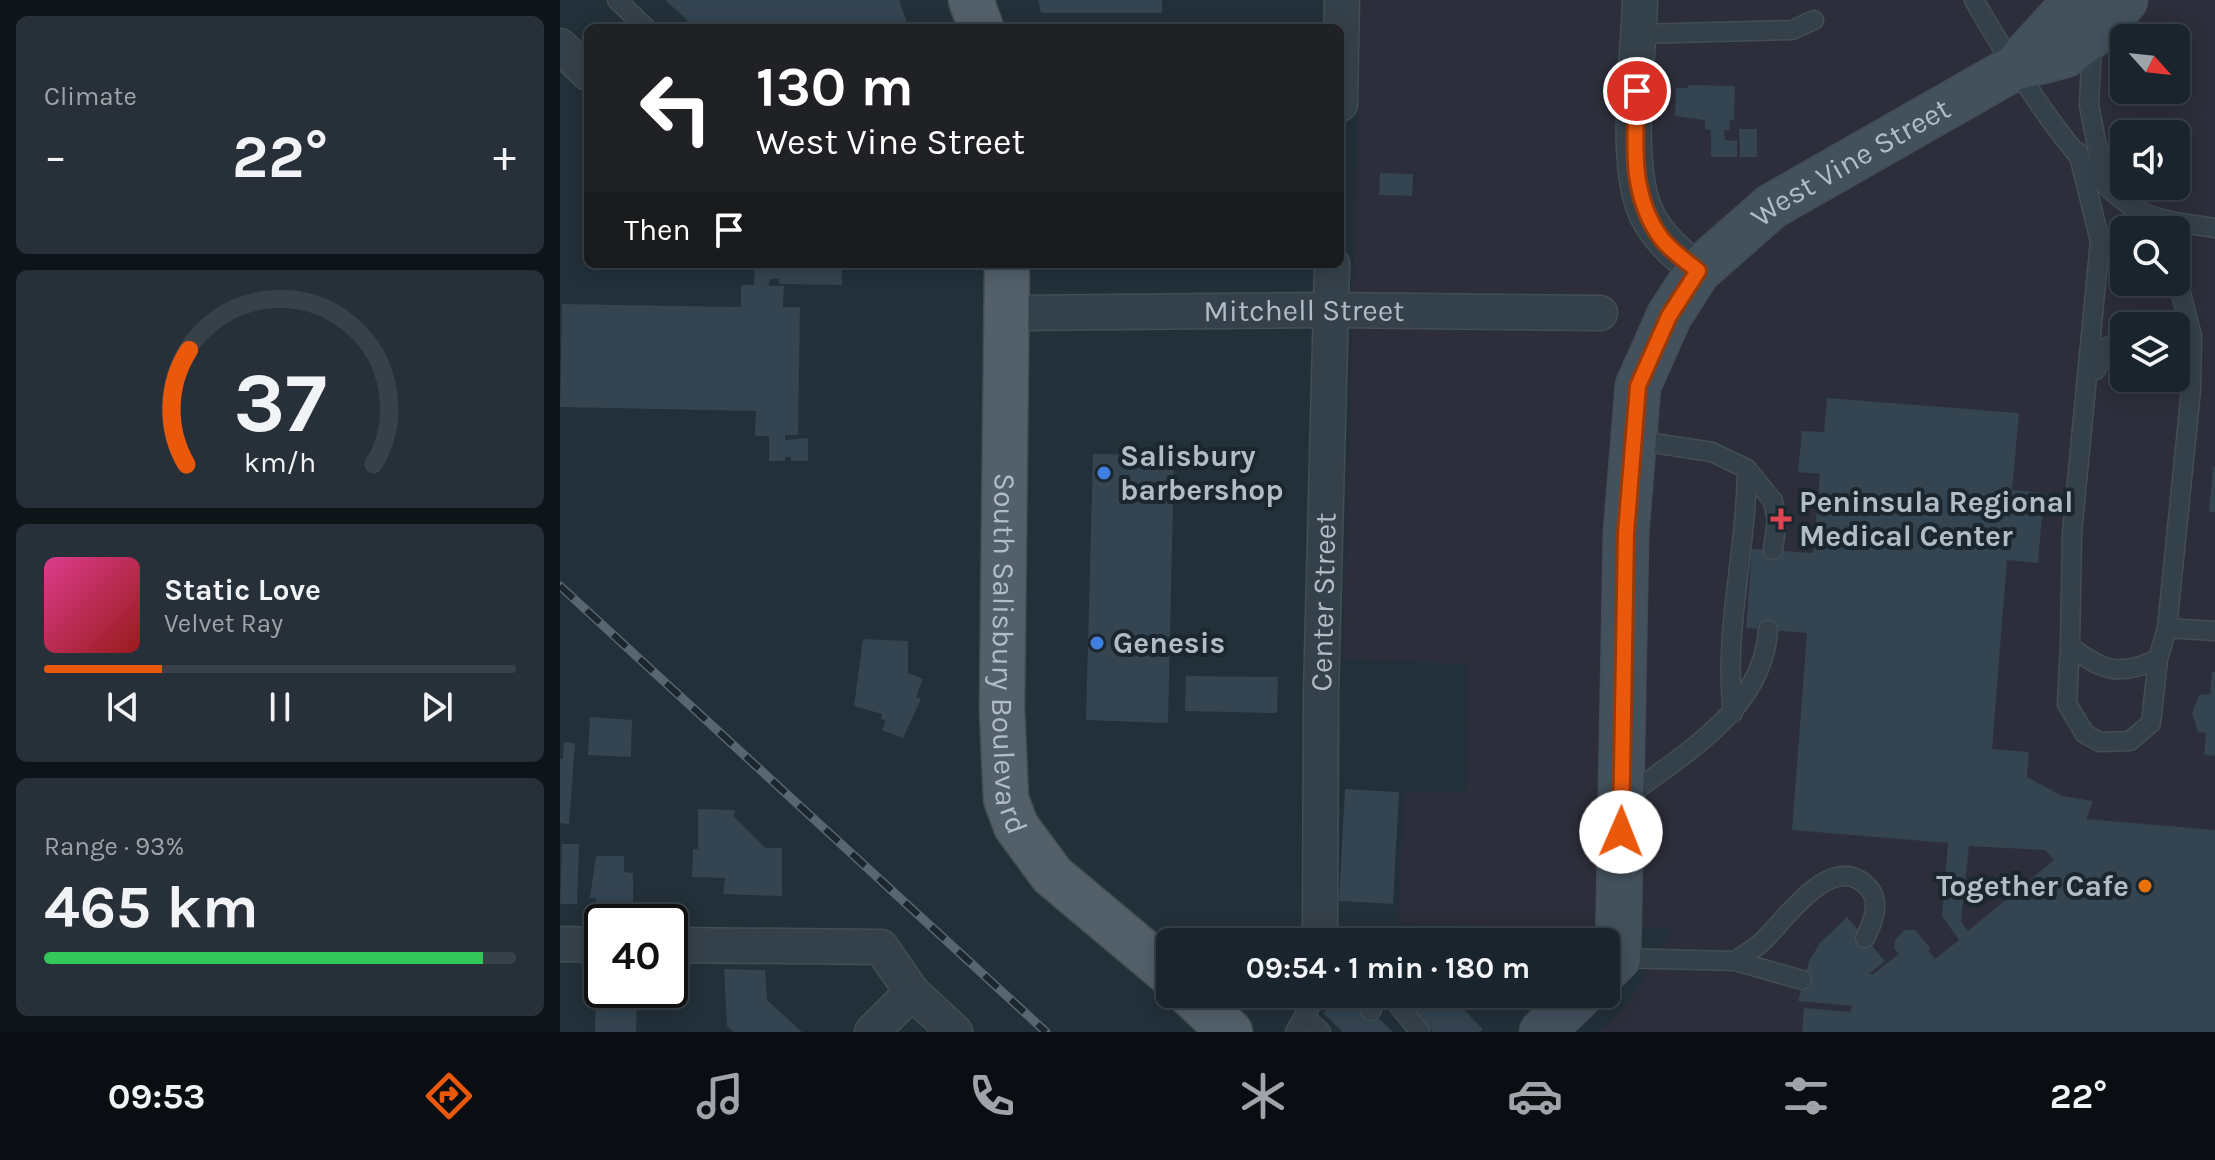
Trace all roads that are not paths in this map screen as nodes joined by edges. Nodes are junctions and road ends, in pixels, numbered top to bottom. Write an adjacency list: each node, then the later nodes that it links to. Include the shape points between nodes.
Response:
1 (617, 0): 9 (lane)
2 (971, 0): 10 (main road)
3 (1342, 0): 11 (street)
4 (1640, 0): 12 (street)
5 (1974, 0): 14 (lane)
6 (2125, 0): 7 (street, West Vine Street)
7 (2084, 17): 14 (street, West Vine Street); 17 (lane, via 2089,105)
8 (1814, 20): 12 (lane, via 1792,30)
9 (642, 24)
10 (980, 24)
11 (1342, 24)
12 (1639, 34): 23 (street, via 1637,183 1647,215 1663,240)
13 (560, 46): 15 (street)
14 (2014, 68): 16 (lane); 23 (street, West Vine Street, via 1772,206)
15 (584, 69)
16 (2078, 152): 17 (lane); 29 (lane, via 2100,241)
17 (2104, 186): 18 (lane)
18 (2158, 216)
19 (2190, 224): 20 (lane)
20 (2215, 228)
21 (1007, 268): 26 (main road, South Salisbury Boulevard)
22 (1332, 268): 25 (street, Center Street)
23 (1698, 271): 31 (street, West Vine Street, via 1651,350 1638,386)
24 (2182, 296): 30 (lane, via 2192,336)
25 (1330, 310): 26 (street, Mitchell Street); 27 (street, Mitchell Street); 41 (street, Center Street)
26 (1008, 313): 48 (main road, South Salisbury Boulevard, via 1002,710 1006,799 1024,838 1052,875)
27 (1600, 313)
28 (2110, 346): 29 (lane)
29 (2088, 388): 37 (lane, via 2072,533)
30 (2191, 390): 34 (lane)
31 (1634, 440): 32 (lane, via 1712,452); 40 (street, West Vine Street, via 1626,533)
32 (1747, 469): 33 (lane, via 1773,501); 39 (lane, via 1732,643)
33 (1773, 550)
34 (2167, 628): 36 (lane); 38 (lane)
35 (1768, 630): 39 (lane, via 1767,651 1754,685)
36 (2215, 631)
37 (2070, 646): 38 (lane, via 2096,666 2135,670); 38 (lane, via 2067,704 2085,734 2100,742 2130,741 2151,723)
38 (2158, 659)
39 (1733, 713): 40 (lane)
40 (1622, 801): 42 (street, West Vine Street)
41 (1320, 928)
42 (1613, 928)
43 (1865, 938): 47 (lane, via 1874,922 1874,897 1866,884 1839,875)
44 (560, 944): 45 (street)
45 (584, 945)
46 (688, 945): 51 (street, via 881,947)
47 (1735, 961): 49 (lane); 50 (lane)
48 (1156, 962)
49 (1620, 962)
50 (1802, 980)
51 (912, 992): 56 (street); 57 (street)
52 (1205, 1008): 58 (main road)
53 (1400, 1008): 60 (lane)
54 (1567, 1008): 61 (street)
55 (1301, 1025): 59 (lane)
56 (872, 1032)
57 (955, 1032)
58 (1230, 1032)
59 (1321, 1032)
60 (1420, 1032)
61 (1542, 1032)

